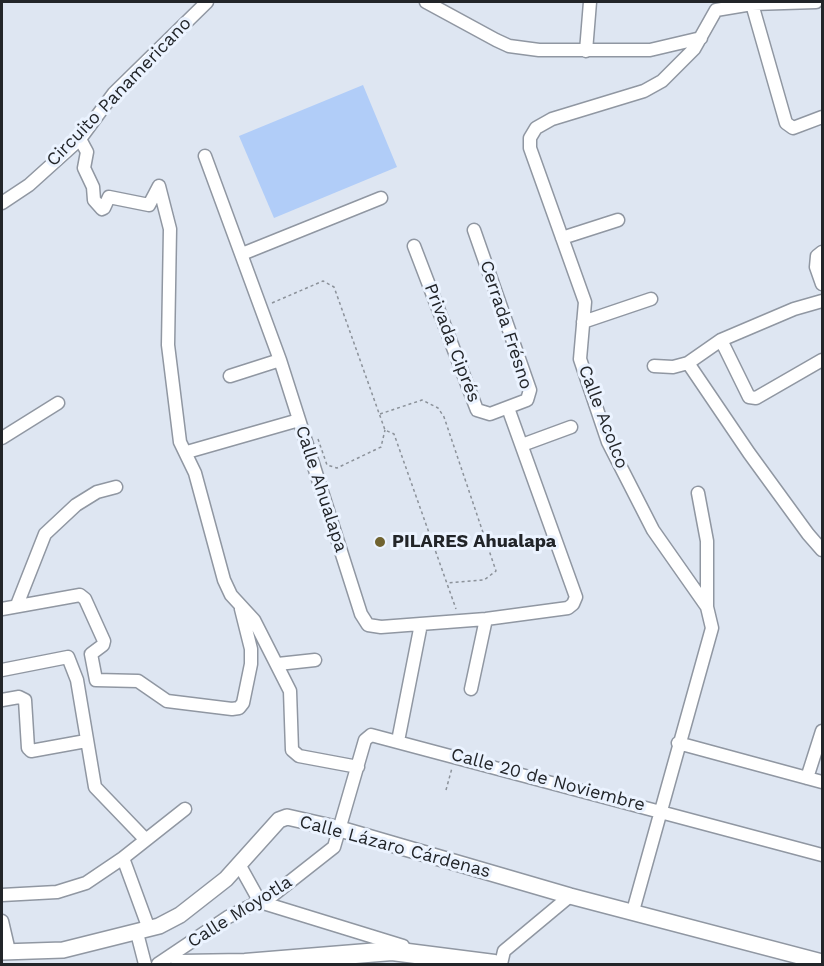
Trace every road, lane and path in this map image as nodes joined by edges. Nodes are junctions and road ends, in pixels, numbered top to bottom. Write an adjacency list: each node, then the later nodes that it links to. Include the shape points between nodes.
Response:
1 (207, 2): 10 (street, Circuito Panamericano, via 114,93)
2 (426, 2): 8 (street, via 509,46)
3 (590, 2): 8 (street)
4 (816, 2): 5 (street)
5 (752, 4): 6 (street); 9 (street, via 786,123 793,128)
6 (716, 6): 7 (street)
7 (701, 38): 8 (street, via 650,50); 16 (street, Calle Acolco, via 662,81 644,91 552,119 536,128 530,148)
8 (586, 51)
9 (822, 117)
10 (80, 138): 13 (street, Circuito Panamericano, via 29,185); 40 (street, via 87,152 84,168 94,200 102,209 109,197 149,205 159,186 170,229 168,345 180,442)
11 (205, 156): 18 (street, Calle Ahualapa)
12 (381, 198): 18 (street)
13 (2, 202)
14 (618, 220): 16 (street)
15 (474, 230): 32 (street, Cerrada Frésno, via 530,390 527,400)
16 (562, 238): 24 (street, Calle Acolco, via 585,302)
17 (414, 246): 32 (street, Privada Ciprés, via 477,410 485,414)
18 (242, 254): 26 (street, Calle Ahualapa)
19 (820, 254): 20 (street, via 816,267)
20 (822, 284)
21 (651, 299): 24 (street)
22 (822, 301): 25 (street)
23 (270, 305): 33 (path, via 323,281 334,287)
24 (583, 322): 47 (street, Calle Acolco, via 580,359 608,442 653,530)
25 (721, 340): 27 (street, via 749,398 756,398); 28 (street)
26 (280, 360): 30 (street); 34 (street, Calle Ahualapa)
27 (822, 360)
28 (688, 363): 29 (street); 43 (street)
29 (654, 366)
30 (230, 376)
31 (58, 403): 38 (street)
32 (508, 408): 39 (street)
33 (380, 414): 36 (path); 44 (path, via 422,400 438,408 444,417 496,571 484,580)
34 (299, 420): 40 (street); 51 (street, Calle Ahualapa, via 361,614 368,625)
35 (571, 427): 39 (street)
36 (385, 430): 37 (path, via 381,447 332,468 327,465); 44 (path, via 394,434)
37 (315, 432)
38 (2, 438)
39 (522, 445): 49 (street, Calle Ahualapa, via 576,597 568,608)
40 (187, 452): 46 (street, via 224,580)
41 (116, 487): 45 (street, via 97,492 76,505 45,534)
42 (698, 493): 47 (street, via 707,541)
43 (822, 550)
44 (447, 583): 50 (path)
45 (17, 605): 48 (street); 56 (street, via 80,595 104,641 91,654)
46 (241, 607): 53 (street, via 254,620); 56 (street, via 251,664 239,708 167,701 138,681)
47 (707, 607): 62 (street, Calle Acolco, via 712,628)
48 (2, 609)
49 (486, 619): 50 (street, Calle Ahualapa); 57 (street)
50 (460, 621): 51 (street, Calle Ahualapa)
51 (421, 624): 61 (street)
52 (315, 660): 53 (street)
53 (278, 664): 64 (street, via 290,691 294,754)
54 (2, 670): 55 (street, via 63,656 68,657)
55 (77, 680): 56 (street); 60 (street)
56 (96, 680)
57 (471, 689)
58 (2, 700): 60 (street, via 25,700 31,752)
59 (822, 730): 65 (street)
60 (86, 741): 71 (street, via 94,787)
61 (398, 741): 63 (street, Calle 20 de Noviembre); 64 (street, Calle 20 de Noviembre, via 367,736)
62 (678, 743): 65 (street); 69 (street, Calle Acolco)
63 (455, 756): 67 (path); 69 (street, Calle 20 de Noviembre)
64 (358, 767): 70 (street, Calle 20 de Noviembre)
65 (807, 778): 66 (street)
66 (822, 782)
67 (446, 790)
68 (185, 809): 71 (street)
69 (662, 810): 72 (street, Calle 20 de Noviembre); 78 (street, Calle Acolco)
70 (340, 829): 74 (street, Calle Lázaro Cárdenas, via 283,818); 76 (street, Calle Lázaro Cárdenas); 77 (street, Calle Moyotla, via 334,847)
71 (146, 840): 73 (street)
72 (822, 855)
73 (123, 858): 75 (street, via 86,883 57,892); 80 (street)
74 (240, 866): 77 (street); 80 (street, Calle Lázaro Cárdenas, via 180,915)
75 (2, 895)
76 (570, 896): 78 (street, Calle Lázaro Cárdenas); 88 (street, via 504,951)
77 (260, 902): 82 (street); 85 (street, Calle Moyotla, via 228,917)
78 (633, 911): 83 (street, Calle Lázaro Cárdenas)
79 (2, 921): 81 (street)
80 (143, 931): 81 (street, Calle Lázaro Cárdenas, via 63,950); 84 (street)
81 (5, 952)
82 (439, 961): 86 (main road, via 392,951); 87 (main road)
83 (822, 962)
84 (145, 964)
85 (158, 964)
86 (180, 964)
87 (494, 964)
88 (501, 964)

